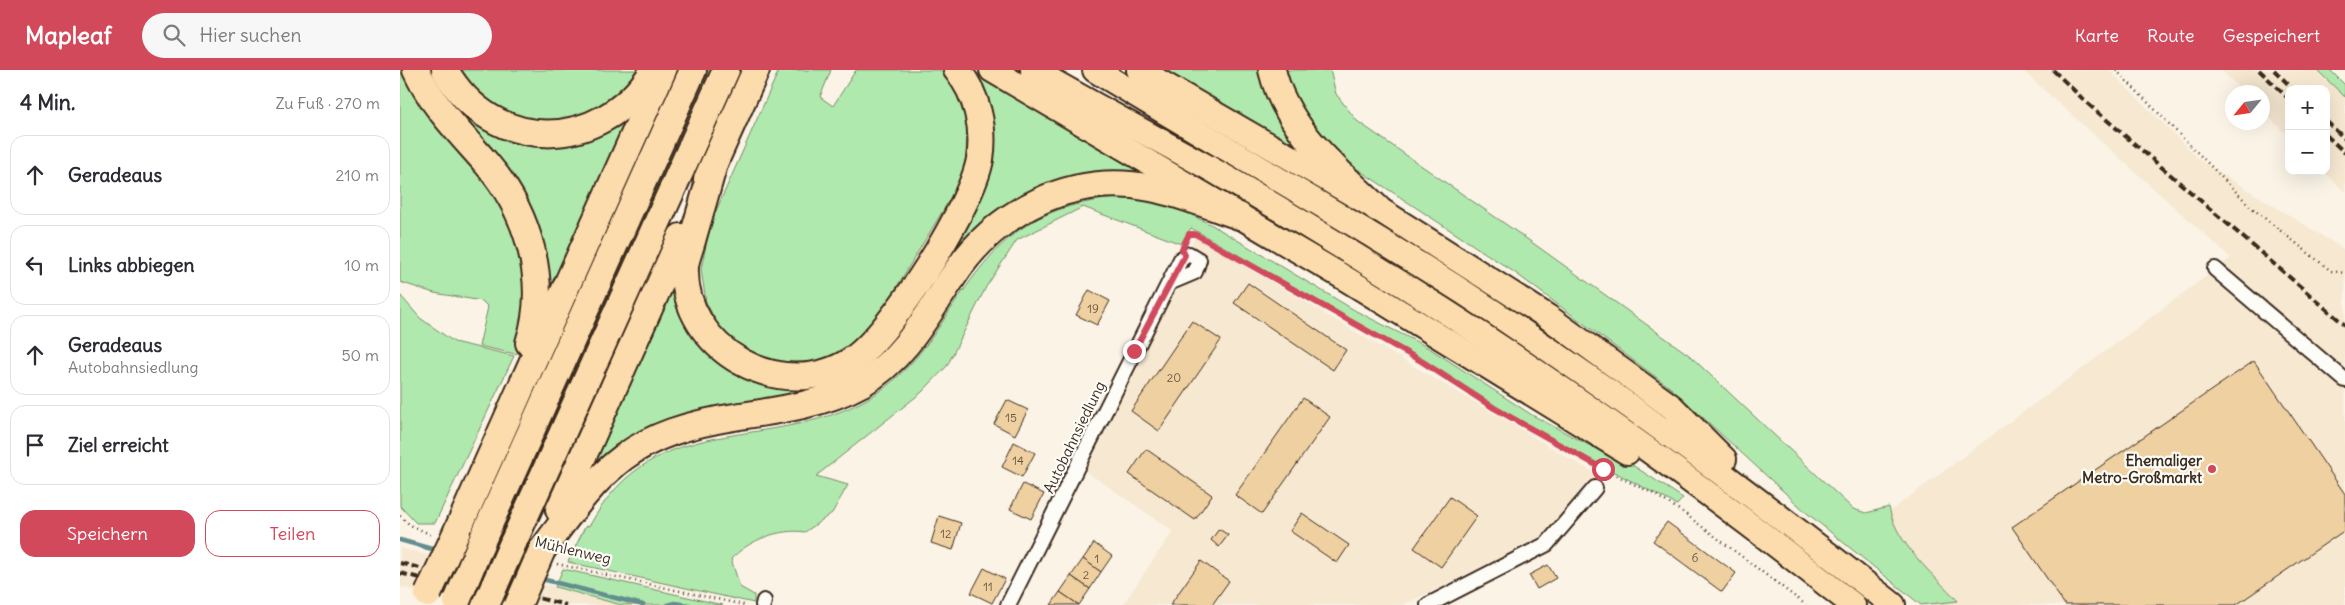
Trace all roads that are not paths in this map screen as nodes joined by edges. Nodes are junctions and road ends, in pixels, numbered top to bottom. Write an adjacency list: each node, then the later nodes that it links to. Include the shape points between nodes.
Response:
1 (416, 70): 20 (highway, via 436,105 504,186 526,228 536,274 534,330)
2 (445, 70): 3 (highway, via 459,91 487,117 520,130 559,134 584,128 626,104)
3 (654, 70)
4 (664, 70): 20 (highway)
5 (693, 70): 26 (highway, bridge)
6 (726, 70): 27 (highway, bridge)
7 (756, 70): 14 (highway)
8 (957, 70): 14 (highway, via 976,104 982,142 980,160 968,197 892,321 865,350 834,369 804,377 786,377 750,368 718,346 698,319 686,283 685,265)
9 (992, 70): 16 (highway)
10 (1033, 70): 22 (highway, via 1222,175 1400,283 1516,357)
11 (1095, 70): 23 (highway, via 1461,291 1607,390)
12 (1139, 70): 15 (highway)
13 (1272, 70): 15 (highway, via 1301,131)
14 (714, 164): 24 (highway)
15 (1376, 208): 23 (highway, via 1548,317 1648,388 1672,407)
16 (1239, 216): 22 (highway, via 1670,480); 24 (highway, via 1157,190 1132,187 1101,186 1037,202 1001,222 979,242 903,348 864,382 825,400 686,427 639,446 598,478)
17 (1185, 255): 29 (street, Autobahnsiedlung, via 1195,256 1199,265 1190,275 1169,283)
18 (2215, 270): 19 (street)
19 (2345, 380)
20 (484, 469): 25 (highway, bridge, via 445,533)
21 (1595, 488): 30 (street, via 1547,544)
22 (1729, 508): 31 (highway)
23 (1779, 516): 32 (highway)
24 (548, 556): 28 (highway, bridge)
25 (426, 600)
26 (456, 603)
27 (486, 605)
28 (518, 605)
29 (1008, 605)
30 (1428, 605)
31 (1854, 605)
32 (1893, 605)

